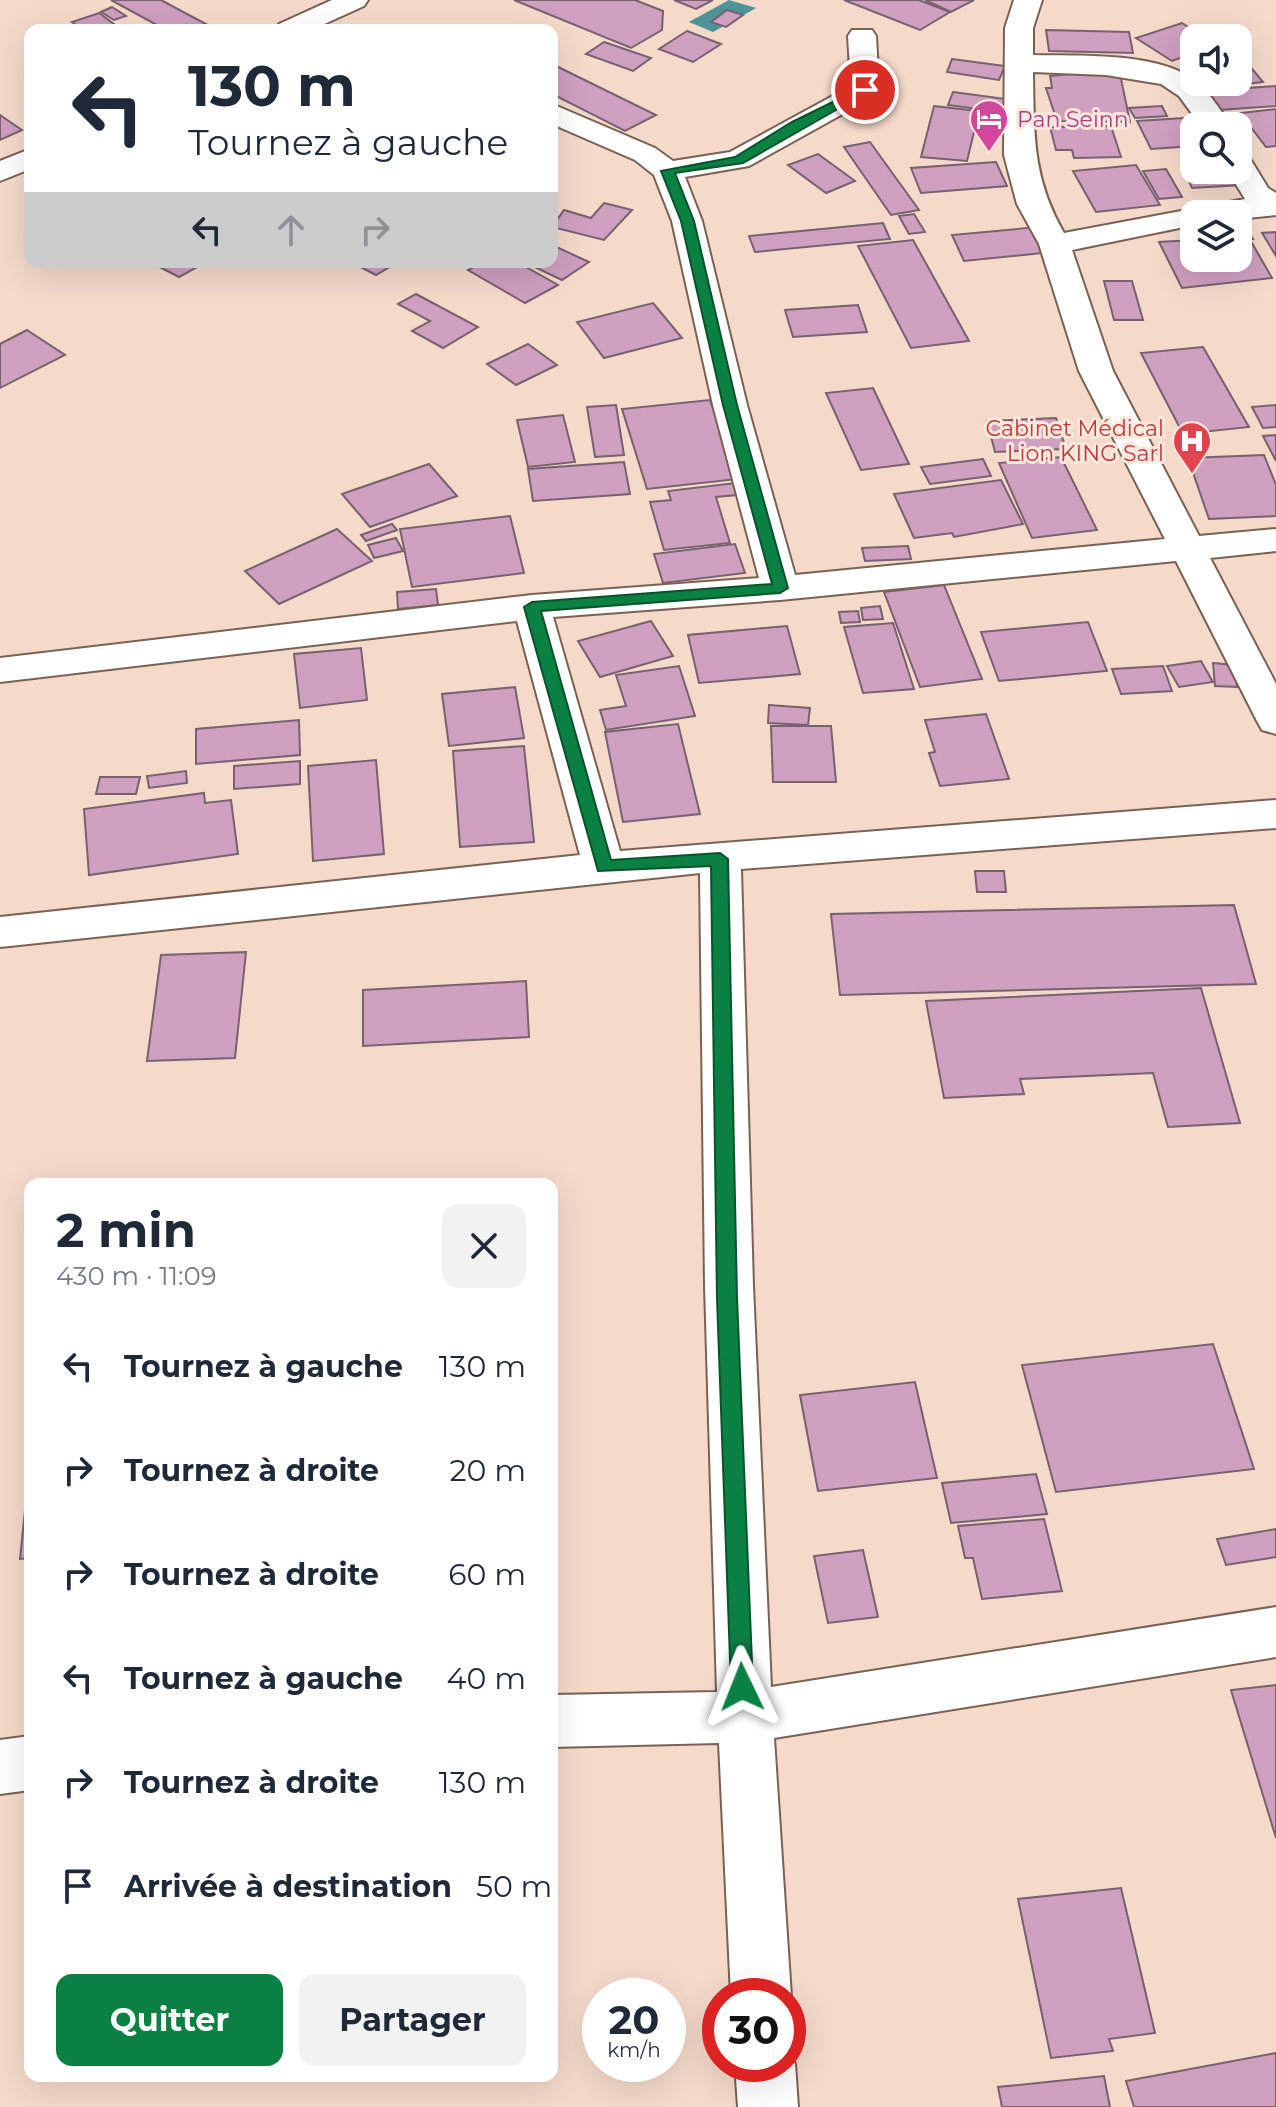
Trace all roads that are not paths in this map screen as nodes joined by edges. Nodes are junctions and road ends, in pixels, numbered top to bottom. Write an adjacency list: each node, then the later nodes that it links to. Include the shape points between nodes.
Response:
1 (1028, 0): 5 (street, via 1019,28)
2 (347, 11): 3 (street)
3 (307, 24)
4 (862, 36): 9 (street, via 865,90 738,160)
5 (1019, 63): 6 (street, via 1133,69 1184,85); 15 (street, via 1019,155 1032,204)
6 (1205, 112)
7 (558, 116): 9 (street, via 645,154)
8 (24, 161): 10 (street)
9 (667, 171): 18 (street, via 687,221)
10 (0, 172)
11 (1250, 184): 12 (street)
12 (1272, 206): 13 (street)
13 (1252, 208)
14 (1180, 219): 15 (street)
15 (1055, 244): 17 (street, via 1096,371)
16 (1276, 540): 17 (street)
17 (1189, 549): 18 (street); 21 (street)
18 (780, 588): 19 (street)
19 (532, 607): 20 (street); 24 (street)
20 (0, 670)
21 (1276, 721)
22 (1276, 814): 23 (street, via 964,834)
23 (720, 859): 24 (street); 27 (street, via 727,1298)
24 (604, 867): 25 (street)
25 (0, 932)
26 (1276, 1632): 27 (street)
27 (743, 1717): 28 (street); 31 (street)
28 (558, 1721)
29 (24, 1764): 30 (street)
30 (0, 1767)
31 (760, 1978)
32 (766, 2082): 33 (street)
33 (768, 2107)

